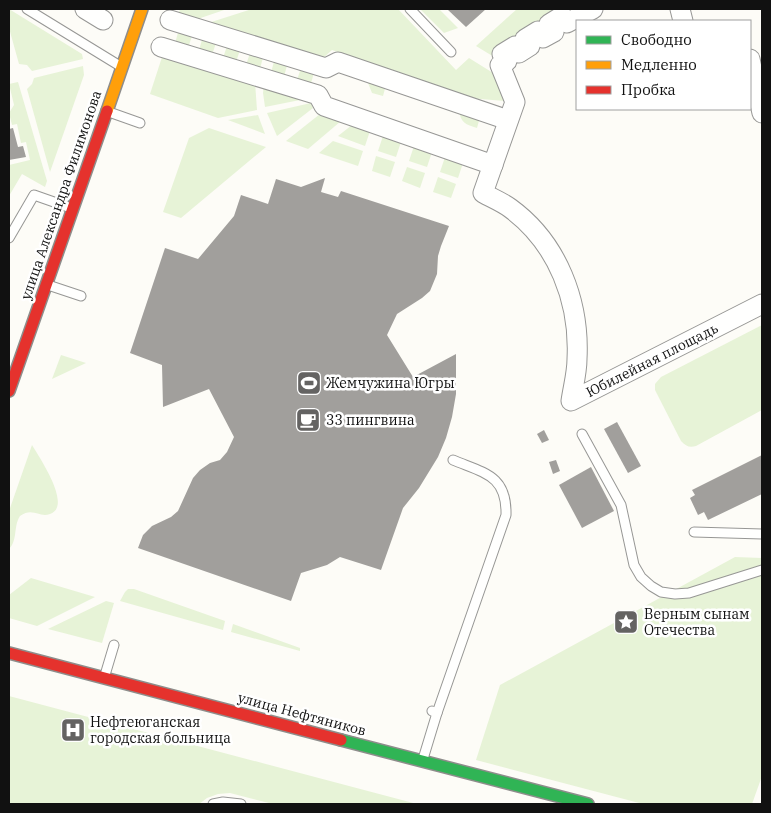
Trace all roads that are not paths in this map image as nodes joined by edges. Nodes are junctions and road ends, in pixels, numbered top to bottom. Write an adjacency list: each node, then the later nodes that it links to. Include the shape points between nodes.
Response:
1 (27, 9): 11 (lane)
2 (85, 9): 6 (street)
3 (142, 9): 11 (main road, улица Александра Филимонова)
4 (410, 9): 9 (lane)
5 (593, 9): 14 (street, Юбилейная площадь, via 567,23 562,16 549,24 554,32 543,38 538,31 525,39 530,46 519,53 515,46 502,54 507,61 500,65 515,102)
6 (103, 20)
7 (170, 20): 14 (street, via 326,68 338,62)
8 (161, 48): 16 (street, via 318,94 324,106)
9 (451, 52)
10 (751, 64): 13 (street)
11 (122, 67): 12 (main road, улица Александра Филимонова)
12 (106, 111): 15 (lane); 17 (main road, улица Александра Филимонова)
13 (762, 113)
14 (508, 120): 16 (street, Юбилейная площадь)
15 (140, 123)
16 (493, 165): 21 (street, Юбилейная площадь, via 483,193 510,208 548,248 562,273 571,300 577,327 577,361 571,401)
17 (72, 209): 18 (lane, via 34,195); 19 (main road, улица Александра Филимонова)
18 (9, 238)
19 (46, 284): 20 (lane); 22 (main road, улица Александра Филимонова)
20 (81, 296)
21 (762, 304)
22 (9, 391)
23 (582, 434): 27 (lane, via 621,505 634,565 651,586 661,592 689,593)
24 (453, 460): 31 (lane, via 488,474 500,485 506,500 506,515 435,712)
25 (694, 532): 26 (lane)
26 (762, 534)
27 (762, 570)
28 (114, 645): 30 (lane)
29 (9, 653): 30 (main road, улица Нефтяников)
30 (104, 678): 31 (main road, улица Нефтяников)
31 (422, 761): 32 (main road, улица Нефтяников)
32 (555, 800): 35 (main road, улица Нефтяников)
33 (213, 804): 34 (lane)
34 (241, 804)
35 (588, 804)

